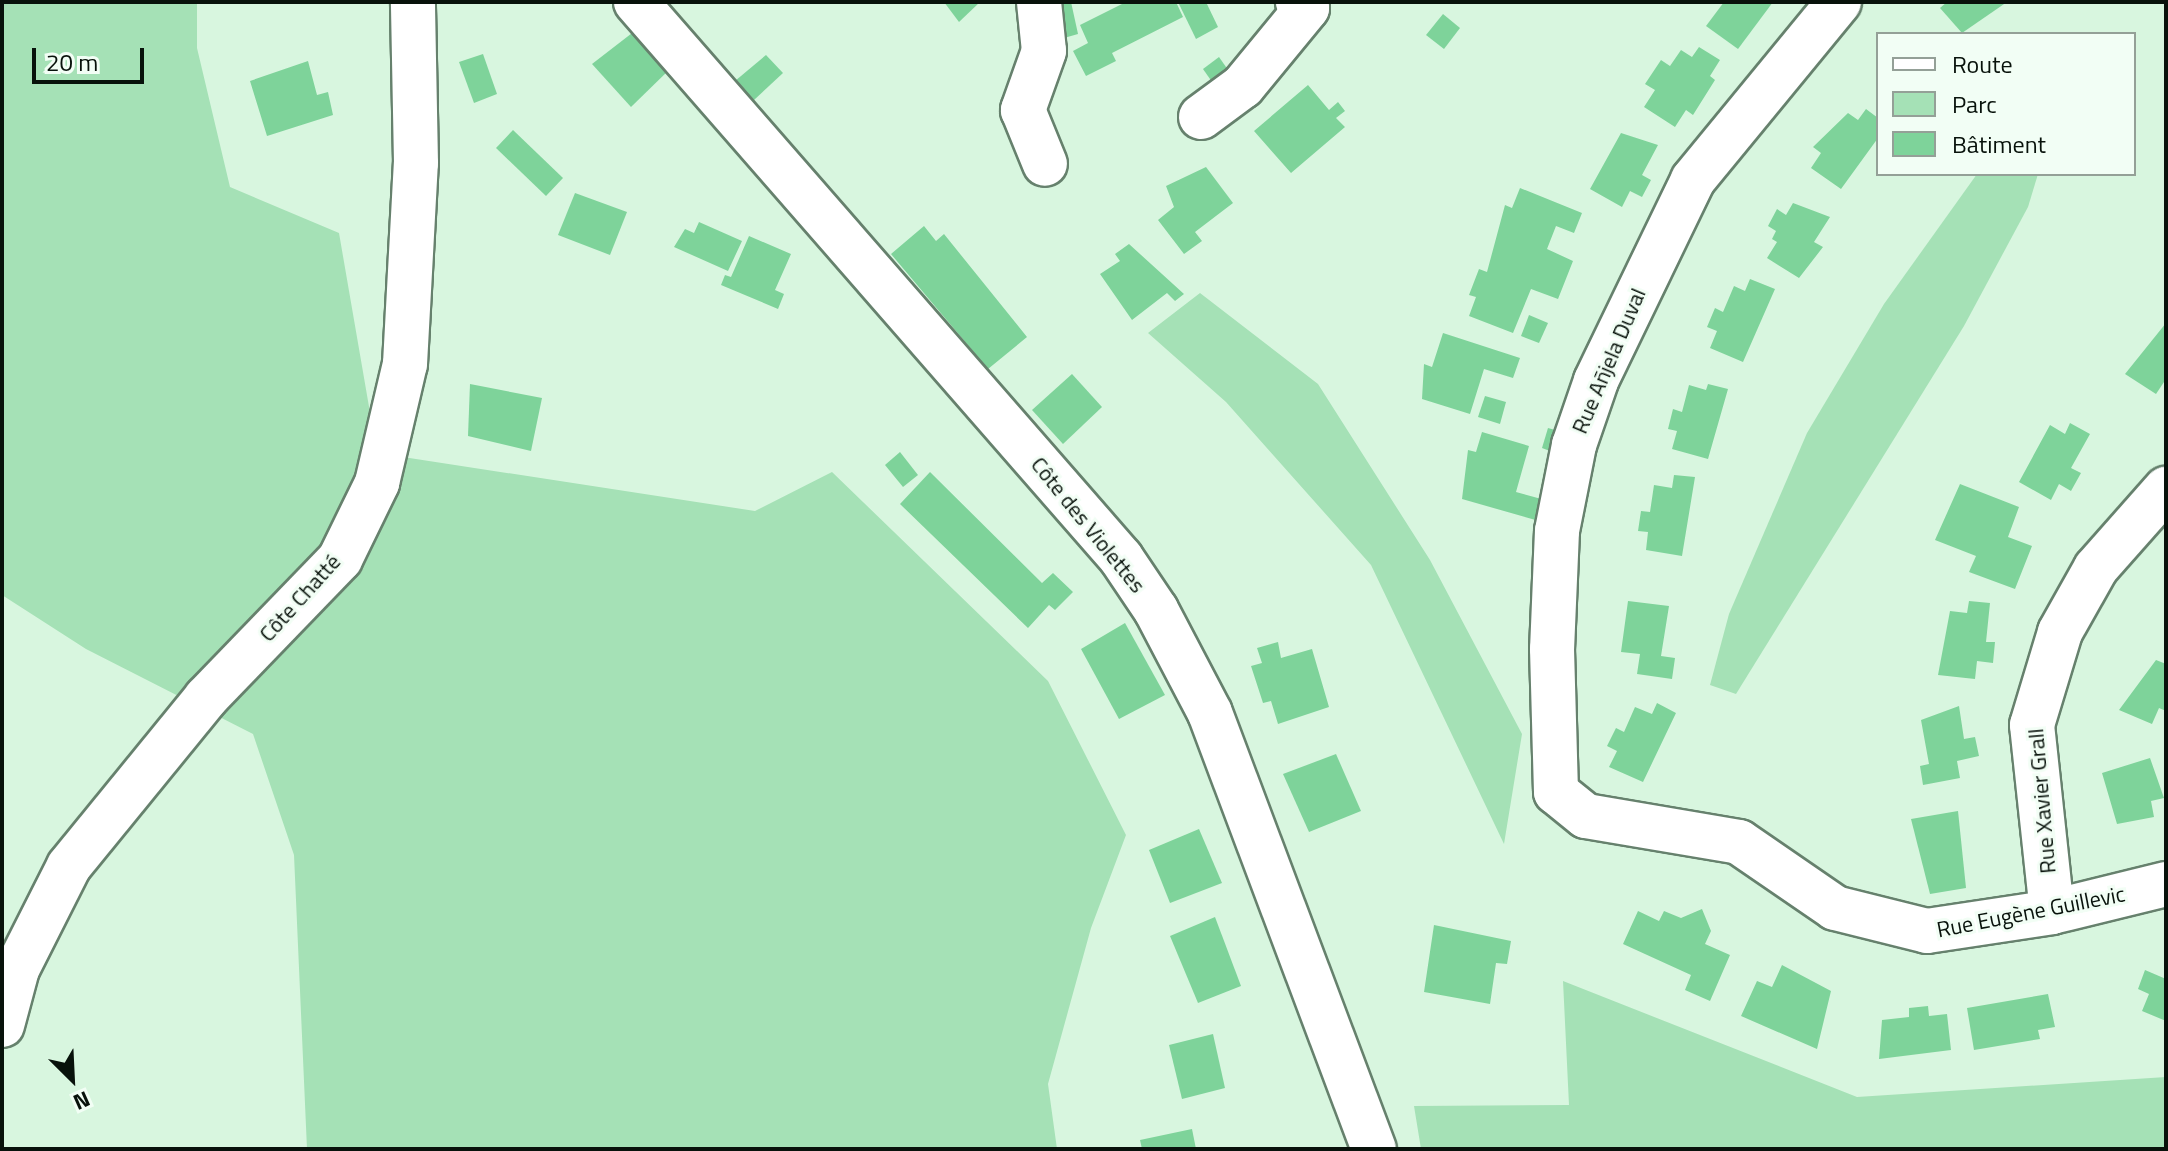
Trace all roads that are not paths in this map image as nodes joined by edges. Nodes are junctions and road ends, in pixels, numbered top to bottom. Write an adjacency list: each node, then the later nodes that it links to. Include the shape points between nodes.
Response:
1 (413, 2): 12 (street, Côte Chatté, via 405,364 380,468 340,559 206,698 69,866 17,969)
2 (636, 2): 13 (street, Côte des Violettes, via 1121,558 1156,610 1210,713)
3 (1039, 2): 7 (street, via 1044,51 1023,110)
4 (1298, 2): 6 (street, via 1307,8 1243,86)
5 (1839, 2): 9 (street, Rue Añjela Duval, via 1693,180 1596,381 1574,445 1557,542 1556,792)
6 (1201, 117)
7 (1045, 164)
8 (2166, 489): 11 (street, Rue Xavier Grall, via 2096,568 2060,632 2032,725)
9 (1586, 816): 11 (street, Rue Eugène Guillevic, via 1739,842 1835,908 1927,931)
10 (2166, 884): 11 (street, Rue Eugène Guillevic)
11 (2052, 912)
12 (2, 1025)
13 (1374, 1149)

